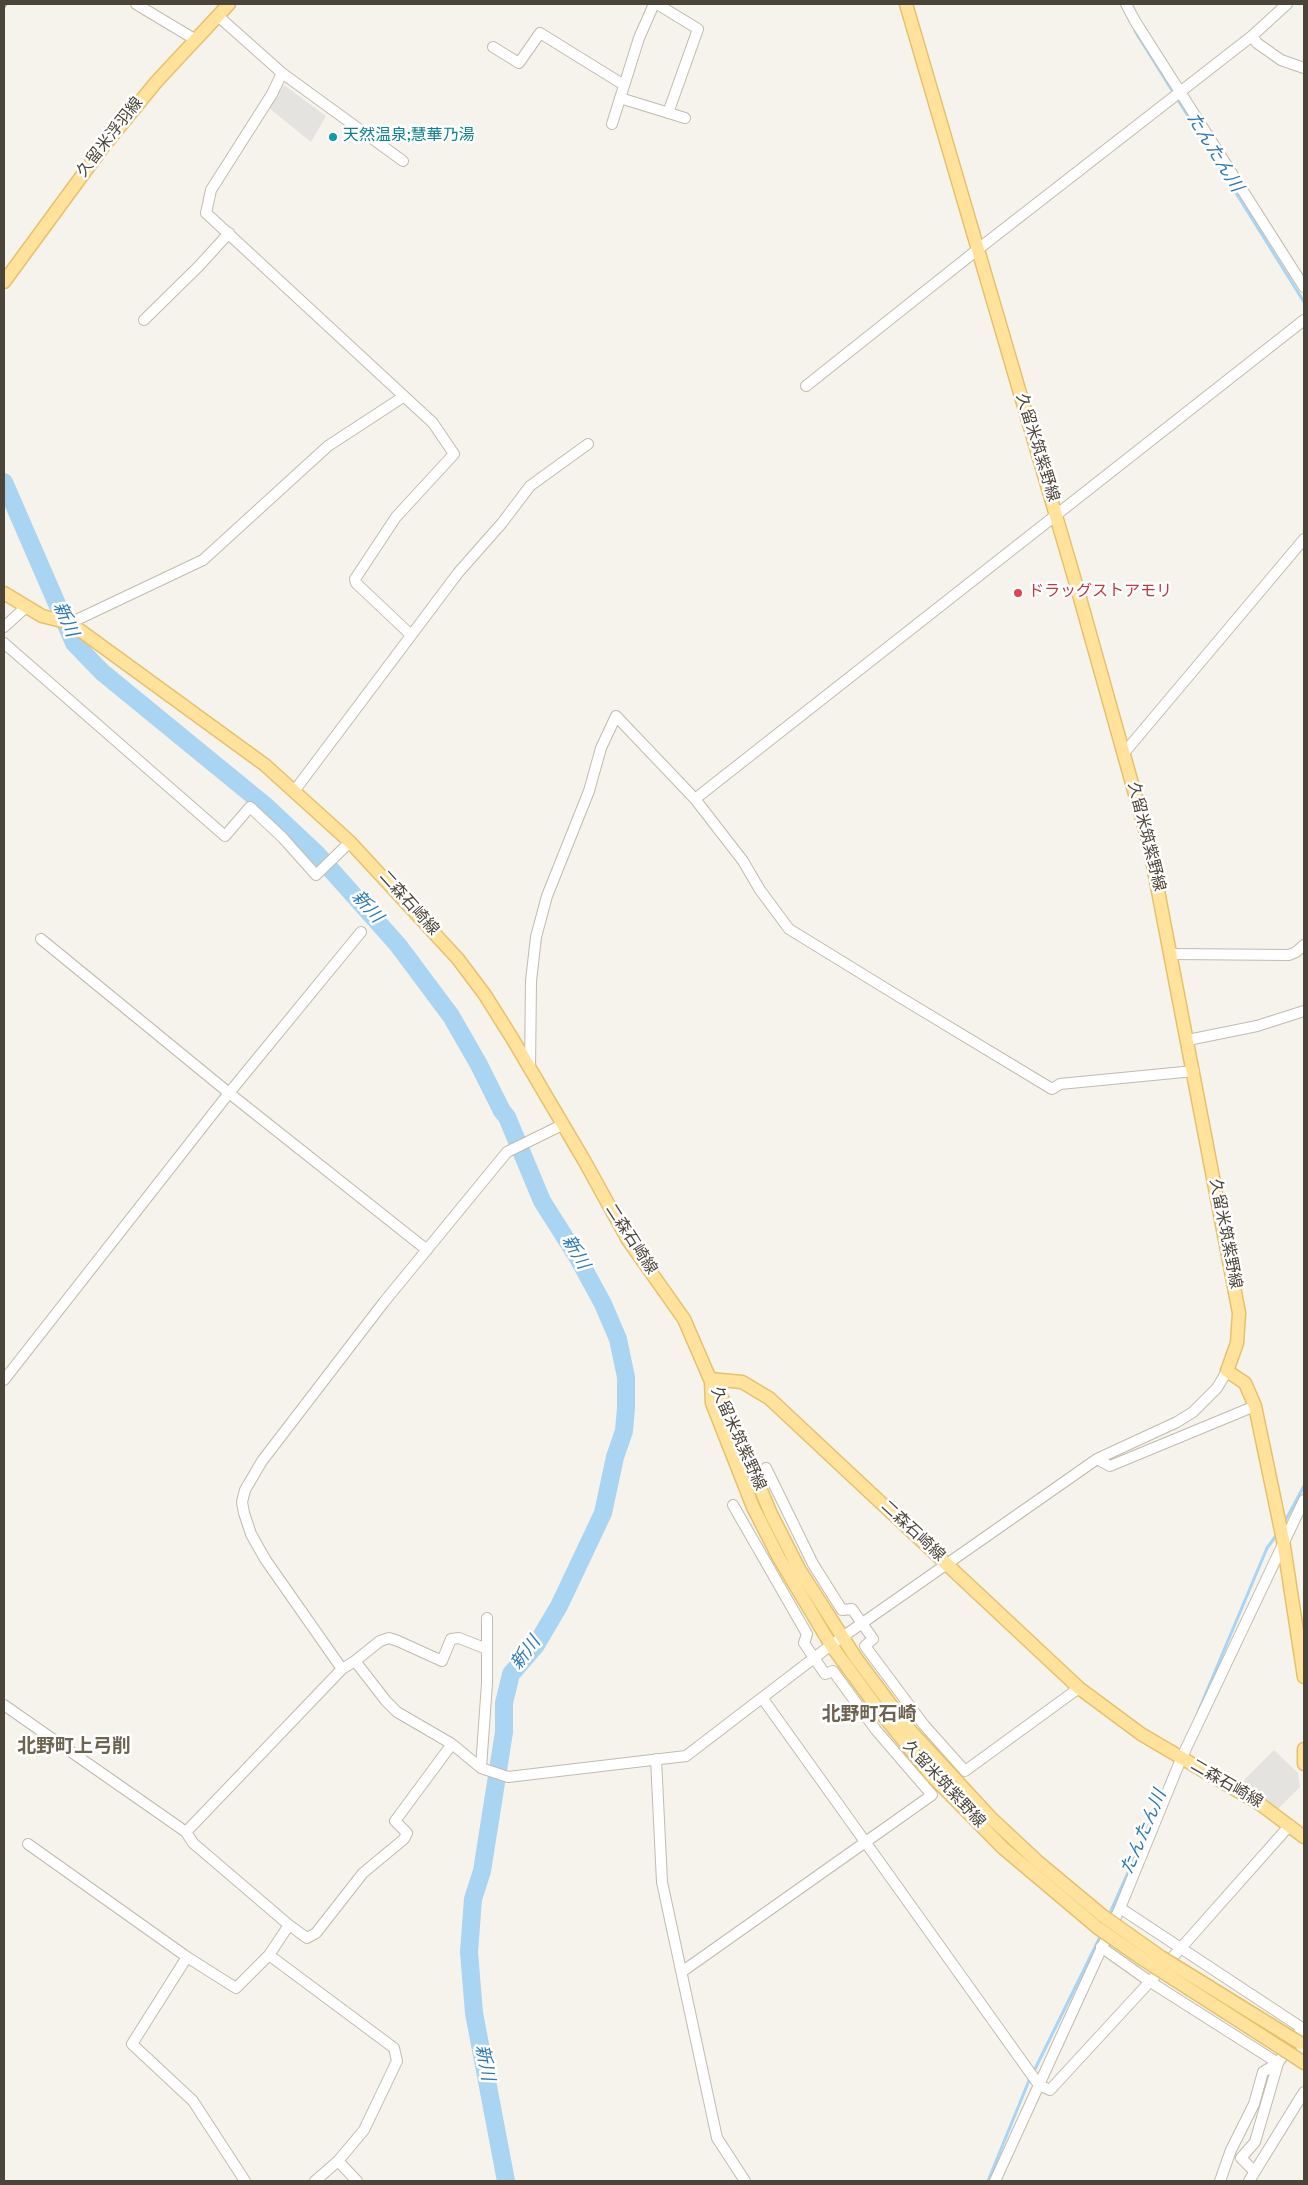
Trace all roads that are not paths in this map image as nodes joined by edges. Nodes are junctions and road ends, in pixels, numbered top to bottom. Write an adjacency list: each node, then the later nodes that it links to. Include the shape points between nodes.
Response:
1 (136, 4): 9 (street)
2 (229, 4): 7 (main road, 久留米浮羽線)
3 (655, 4): 13 (street); 16 (street, via 698,29)
4 (906, 4): 21 (main road, 久留米筑紫野線)
5 (1126, 4): 14 (street)
6 (1287, 4): 8 (street)
7 (218, 16): 9 (main road, 久留米浮羽線); 12 (street)
8 (1252, 36): 11 (street, via 1281,60); 14 (street)
9 (196, 40): 22 (main road, 久留米浮羽線, via 157,81 103,147)
10 (493, 47): 13 (street, via 519,63 540,33)
11 (1304, 68)
12 (282, 73): 19 (street); 20 (street, via 211,190 206,213)
13 (624, 85): 15 (street)
14 (1177, 95): 21 (street); 23 (street)
15 (620, 98): 16 (street); 18 (street)
16 (668, 113): 17 (street)
17 (685, 118)
18 (612, 124)
19 (403, 161)
20 (228, 233): 24 (street); 27 (street)
21 (977, 250): 26 (street); 29 (main road, 久留米筑紫野線)
22 (4, 282)
23 (1304, 287)
24 (144, 320)
25 (1304, 320): 29 (street)
26 (806, 386)
27 (403, 397): 33 (street, via 328,446 203,560); 35 (street, via 433,424 454,454 396,518 355,579)
28 (588, 444): 35 (street, via 530,486)
29 (1057, 517): 37 (main road, 久留米筑紫野線); 39 (street)
30 (1304, 539): 37 (street)
31 (4, 593): 32 (main road, 二森石崎線)
32 (26, 607): 33 (main road, 二森石崎線, via 42,616); 34 (street)
33 (70, 623): 38 (main road, 二森石崎線)
34 (4, 627)
35 (411, 635): 38 (street)
36 (4, 643): 40 (street, via 225,836 250,807 316,875)
37 (1124, 754): 44 (main road, 久留米筑紫野線, via 1149,844)
38 (295, 790): 40 (main road, 二森石崎線)
39 (695, 799): 47 (street, via 616,716 601,748 589,791 547,896 536,937 531,981); 48 (street, via 743,861 789,929 1052,1089 1060,1084)
40 (350, 842): 47 (main road, 二森石崎線, via 472,977)
41 (361, 932): 49 (street)
42 (41, 939): 49 (street)
43 (1304, 945): 44 (street, via 1289,955)
44 (1172, 954): 46 (main road, 久留米筑紫野線)
45 (1304, 1010): 46 (street, via 1257,1026)
46 (1188, 1040): 48 (main road, 久留米筑紫野線)
47 (530, 1070): 50 (main road, 二森石崎線)
48 (1194, 1071): 52 (main road, 久留米筑紫野線, via 1239,1313 1237,1343)
49 (229, 1094): 51 (street); 54 (street)
50 (562, 1125): 51 (street, via 506,1152); 53 (main road, 二森石崎線, via 628,1240 684,1320)
51 (426, 1250): 69 (street, via 262,1461 248,1483 242,1502 251,1534 265,1559)
52 (1227, 1371): 55 (main road, via 1245,1382); 56 (street, via 1217,1388 1193,1412)
53 (710, 1379): 61 (main road, 二森石崎線, via 742,1382 769,1398); 64 (main road, 久留米筑紫野線, via 723,1400 771,1514 799,1569); 65 (main road, 久留米筑紫野線, via 712,1403 753,1508)
54 (4, 1380)
55 (1255, 1406): 56 (street, via 1110,1466); 60 (main road)
56 (1096, 1459): 61 (street)
57 (766, 1468): 63 (street, via 813,1564 842,1610 852,1609)
58 (1304, 1500): 60 (street)
59 (733, 1505): 67 (street, via 807,1634 804,1643)
60 (1283, 1541): 70 (main road); 77 (street)
61 (947, 1564): 63 (street); 71 (main road, 二森石崎線)
62 (487, 1618): 66 (street)
63 (862, 1624): 64 (street); 71 (street, via 873,1639 865,1646 881,1669 924,1726 965,1771)
64 (843, 1638): 65 (street); 86 (main road, 久留米筑紫野線, via 909,1729 941,1766)
65 (831, 1645): 67 (street); 86 (main road, 久留米筑紫野線, via 932,1776 1003,1848)
66 (487, 1649): 68 (street, via 458,1638 451,1639 442,1661 389,1638 380,1641); 79 (street)
67 (815, 1658): 72 (street); 83 (street, via 825,1674 833,1671 876,1730 932,1795)
68 (356, 1661): 69 (street); 74 (street, via 397,1712)
69 (342, 1669): 81 (street)
70 (1304, 1677)
71 (1079, 1688): 77 (main road, 二森石崎線, via 1141,1734)
72 (763, 1699): 76 (street, via 686,1756); 83 (street)
73 (4, 1705): 81 (street)
74 (452, 1744): 79 (street); 87 (street, via 396,1821 407,1833 404,1839 363,1873 316,1932 307,1938)
75 (1304, 1749): 78 (main road)
76 (656, 1759): 79 (street, via 508,1777); 92 (street, via 662,1882)
77 (1182, 1759): 80 (main road, 二森石崎線); 85 (street)
78 (1304, 1764)
79 (481, 1768)
80 (1290, 1825): 82 (main road, 二森石崎線); 89 (street)
81 (186, 1832): 87 (street, via 193,1843)
82 (1304, 1837)
83 (865, 1841): 92 (street); 97 (street)
84 (28, 1844): 91 (street)
85 (1120, 1908): 88 (street); 89 (street)
86 (1101, 1922): 94 (main road, 久留米筑紫野線, bridge); 95 (main road, 久留米筑紫野線, bridge, via 1144,1960)
87 (289, 1925): 90 (street)
88 (1101, 1947): 93 (street); 97 (street)
89 (1180, 1949): 93 (street); 96 (street, via 1302,2028)
90 (268, 1955): 91 (street, via 236,1988); 99 (street, via 394,2048 397,2061 364,2130)
91 (187, 1957): 101 (street, via 132,2044 193,2101)
92 (683, 1971): 104 (street, via 717,2138)
93 (1149, 1981): 96 (street); 97 (street, via 1050,2090)
94 (1302, 2044)
95 (1304, 2062)
96 (1278, 2063): 100 (street, via 1256,2142 1241,2158); 106 (street, via 1263,2072 1254,2104)
97 (1039, 2085): 105 (street)
98 (1304, 2092): 100 (street)
99 (338, 2162): 102 (street); 103 (street)
100 (1254, 2171): 107 (street)
101 (245, 2181)
102 (316, 2181)
103 (357, 2181)
104 (745, 2181)
105 (995, 2181)
106 (1220, 2181)
107 (1249, 2181)

